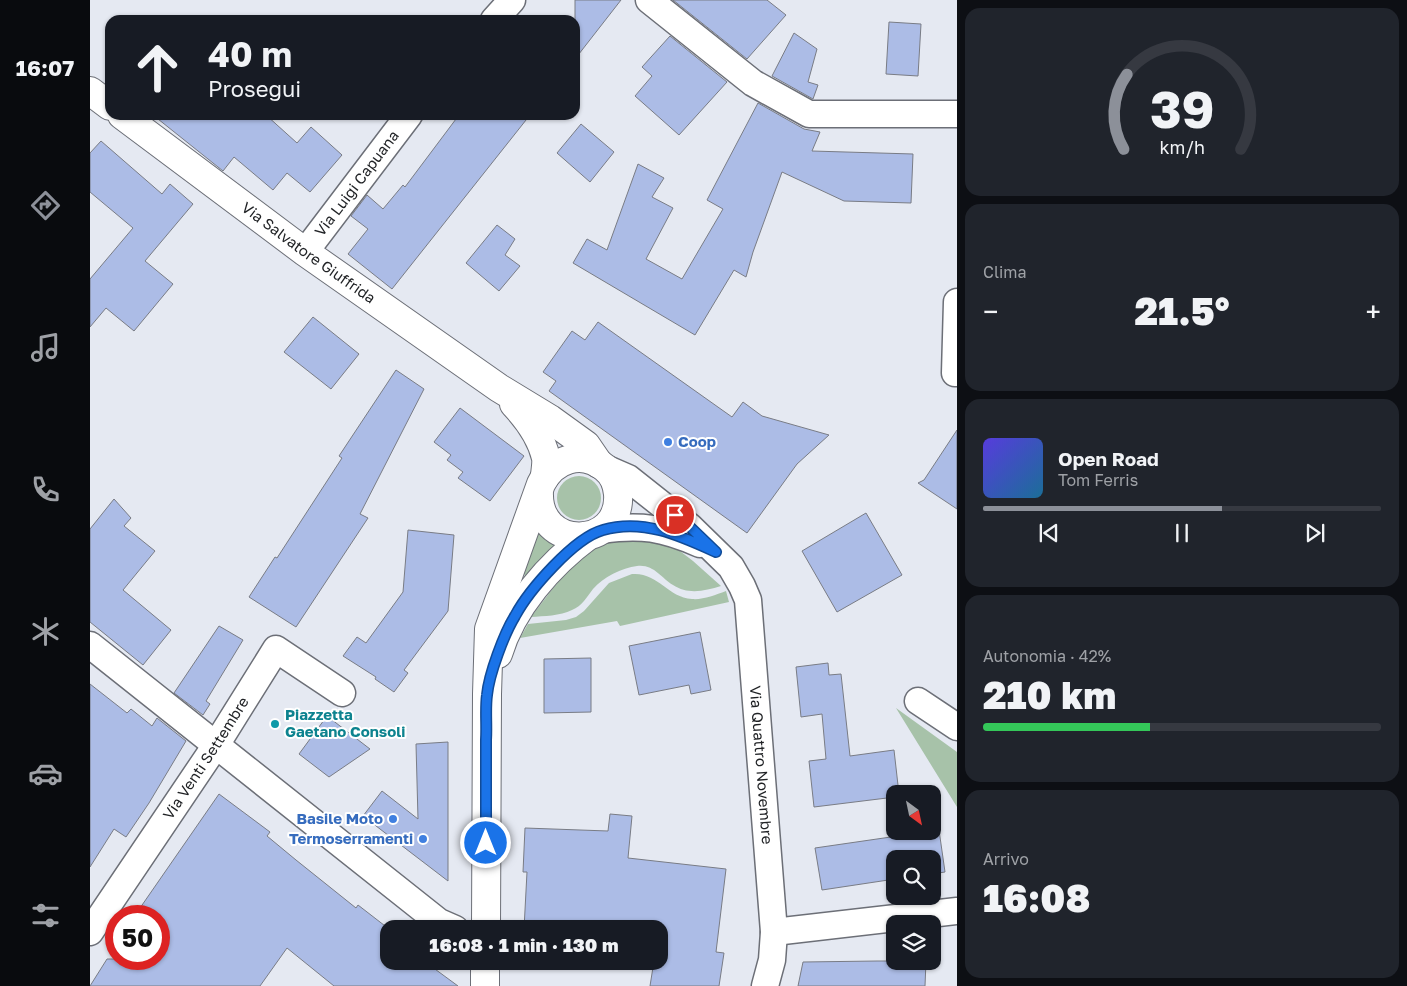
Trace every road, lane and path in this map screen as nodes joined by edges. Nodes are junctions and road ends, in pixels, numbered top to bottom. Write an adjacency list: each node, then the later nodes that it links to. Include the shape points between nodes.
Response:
1 (512, 0): 3 (street)
2 (649, 0): 6 (street, via 753,83 809,114)
3 (498, 15)
4 (90, 91): 5 (main road)
5 (105, 102)
6 (957, 114)
7 (129, 120): 9 (main road, Via Salvatore Giuffrida)
8 (405, 120): 9 (street, Via Luigi Capuana)
9 (306, 252): 12 (main road, Via Salvatore Giuffrida)
10 (957, 302): 11 (street)
11 (957, 373)
12 (499, 388): 13 (main road, via 586,445); 14 (main road, via 538,435 546,459)
13 (602, 466): 14 (main road, via 585,458 569,459 555,466); 15 (main road, via 611,474 617,488 618,504 613,518); 16 (street, Via Quattro Novembre, via 628,478)
14 (542, 484): 15 (main road, via 540,507 552,527 573,537); 19 (main road, via 489,629)
15 (595, 533): 16 (street, via 623,526 642,526 678,535); 19 (main road, via 568,551 515,615 500,648)
16 (716, 552): 27 (street, Via Quattro Novembre, via 731,568 748,600)
17 (90, 645): 22 (street)
18 (342, 694): 22 (street, Via Venti Settembre, via 276,650)
19 (487, 694): 25 (main road)
20 (918, 701): 21 (street)
21 (957, 727)
22 (216, 744): 24 (street); 26 (street, Via Venti Settembre)
23 (957, 911): 27 (street)
24 (436, 920)
25 (486, 920)
26 (90, 932)
27 (774, 932): 30 (street, Via Quattro Novembre, via 772,960)
28 (485, 970): 29 (main road)
29 (485, 986)
30 (765, 986)

